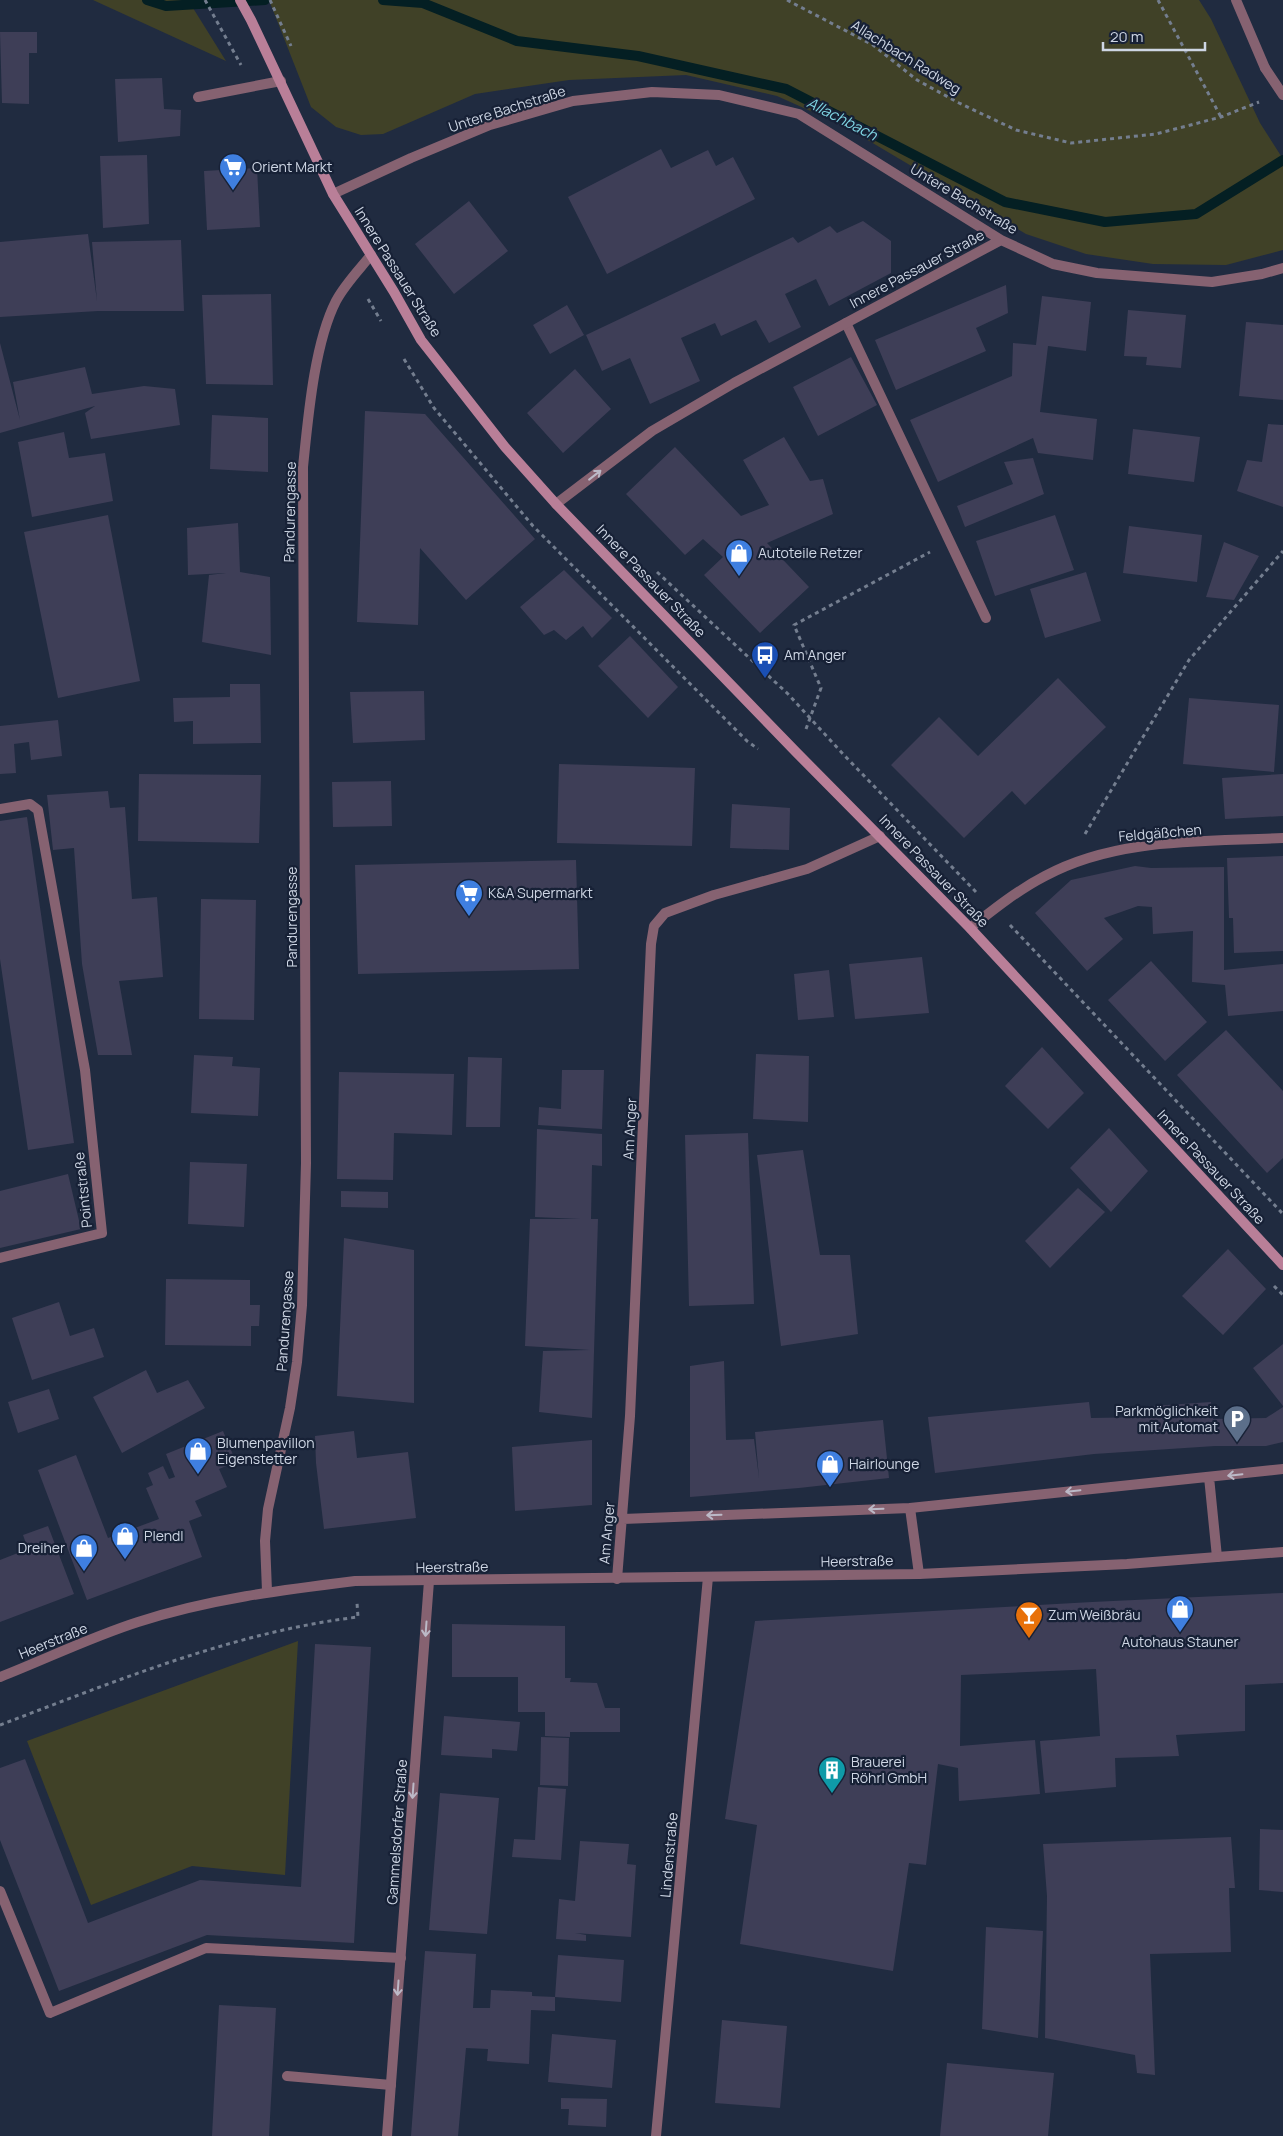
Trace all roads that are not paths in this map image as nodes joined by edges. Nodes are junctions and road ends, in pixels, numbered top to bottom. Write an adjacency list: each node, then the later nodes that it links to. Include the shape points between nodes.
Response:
1 (240, 0): 3 (main road, Innere Passauer Straße)
2 (1236, 0): 4 (street, bridge, via 1265,68)
3 (281, 81): 5 (street); 6 (main road, Innere Passauer Straße)
4 (1283, 95)
5 (198, 97)
6 (333, 194): 7 (street, Untere Bachstraße, via 490,126 573,101 652,92 719,95 798,114); 8 (main road, Innere Passauer Straße)
7 (1001, 240): 9 (street, Untere Bachstraße, via 1053,264 1097,273 1212,282); 10 (street, Innere Passauer Straße)
8 (371, 255): 11 (main road, Innere Passauer Straße, via 421,340 505,447); 29 (street, Pandurengasse, via 336,302 325,332 309,414 303,467 306,1163 302,1305 290,1408 268,1509 265,1541)
9 (1283, 268)
10 (846, 323): 11 (street, Innere Passauer Straße, one-way to 10, via 652,431); 12 (street, Innere Passauer Straße)
11 (556, 504): 14 (main road, Innere Passauer Straße)
12 (986, 618)
13 (0, 809): 17 (street, Pointstraße, via 30,804 38,810 85,1070 102,1233)
14 (880, 836): 16 (main road, Innere Passauer Straße); 22 (street, Am Anger, via 807,869 689,902 665,913 654,926)
15 (1283, 838): 16 (street, Feldgäßchen, via 1143,846 1106,852 1045,876)
16 (970, 928): 18 (main road, Innere Passauer Straße)
17 (0, 1258)
18 (1283, 1265)
19 (1283, 1469): 20 (street, one-way to 20)
20 (1209, 1478): 21 (street, one-way to 21); 24 (street)
21 (910, 1508): 22 (street, one-way to 22); 25 (street)
22 (623, 1519): 27 (street, Am Anger)
23 (1283, 1552): 24 (street, Heerstraße)
24 (1217, 1557): 25 (street, Heerstraße)
25 (919, 1574): 26 (street, Heerstraße)
26 (708, 1577): 27 (street, Heerstraße); 36 (street, Lindenstraße)
27 (617, 1578): 28 (street, Heerstraße)
28 (429, 1581): 29 (street, Heerstraße, via 355,1582); 32 (street, Gammelsdorfer Straße, one-way to 32)
29 (267, 1591): 30 (street, Heerstraße, via 137,1622)
30 (0, 1677)
31 (0, 1891): 32 (street, via 50,2013 206,1948)
32 (401, 1958): 34 (street, Gammelsdorfer Straße, one-way to 34)
33 (287, 2076): 34 (street)
34 (391, 2085): 35 (street, Gammelsdorfer Straße)
35 (387, 2136)
36 (656, 2136)

